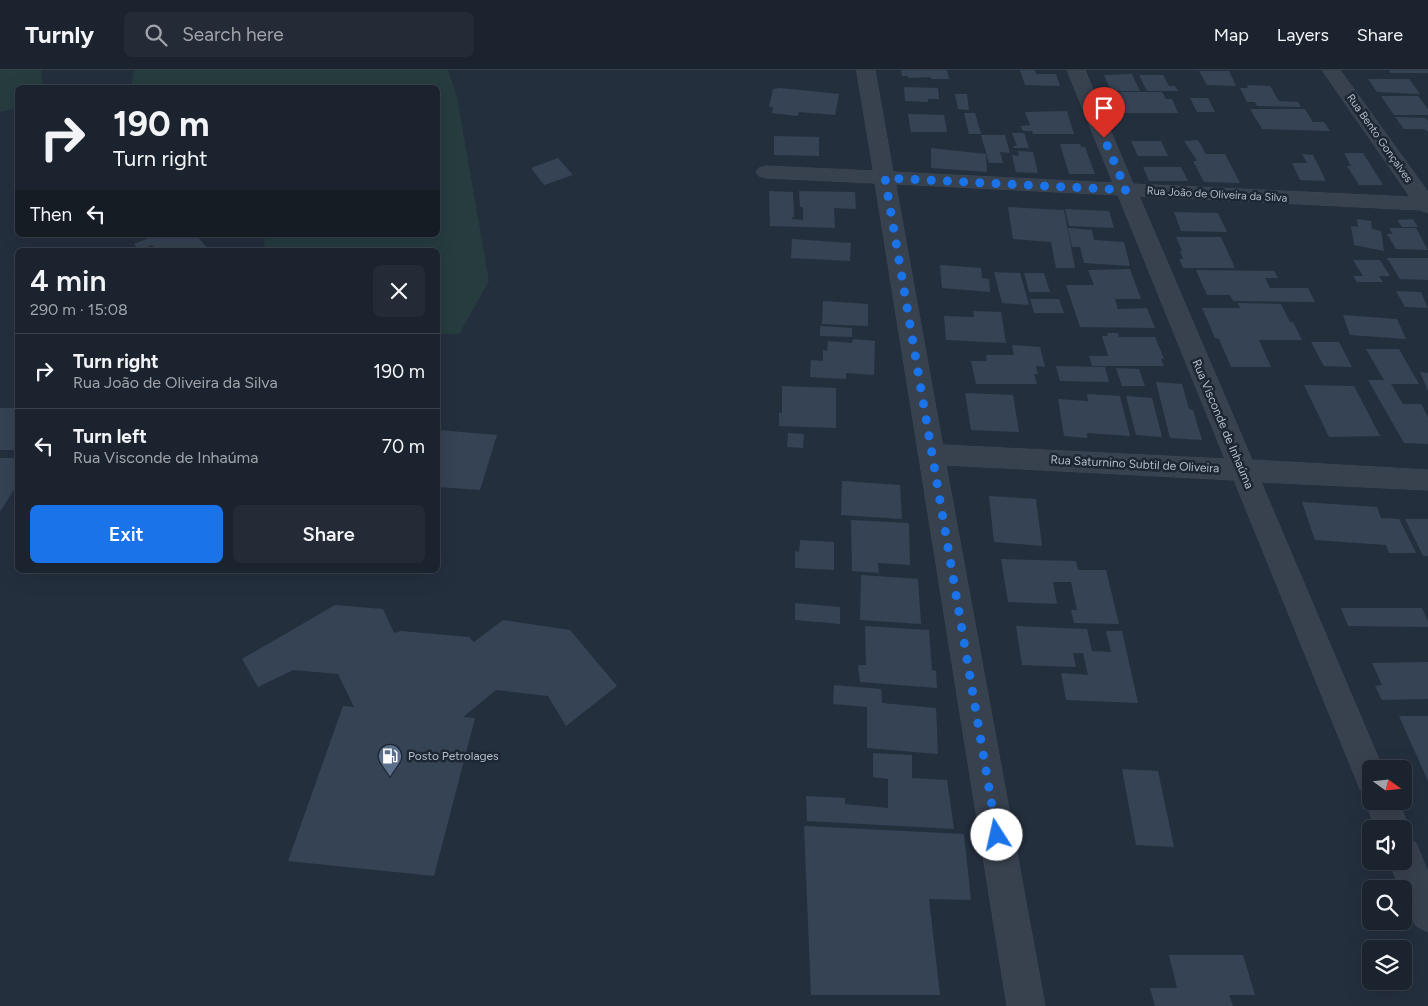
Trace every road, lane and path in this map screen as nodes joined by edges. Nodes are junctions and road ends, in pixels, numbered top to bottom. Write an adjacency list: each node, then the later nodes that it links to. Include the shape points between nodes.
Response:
1 (866, 70): 5 (street)
2 (1076, 70): 6 (street, Rua Visconde de Inhaúma)
3 (1331, 70): 7 (street, Rua Bento Gonçalves)
4 (766, 172): 5 (street, Rua João de Oliveira da Silva)
5 (885, 178): 6 (street, Rua João de Oliveira da Silva); 8 (street)
6 (1126, 190): 7 (street, Rua João de Oliveira da Silva); 9 (street, Rua Visconde de Inhaúma)
7 (1427, 205)
8 (932, 454): 9 (street, Rua Saturnino Subtil de Oliveira); 14 (street)
9 (1243, 470): 10 (street, Rua Saturnino Subtil de Oliveira); 11 (street, Rua Visconde de Inhaúma)
10 (1428, 480)
11 (1364, 760)
12 (1410, 870): 13 (street)
13 (1428, 914)
14 (1026, 1006)

